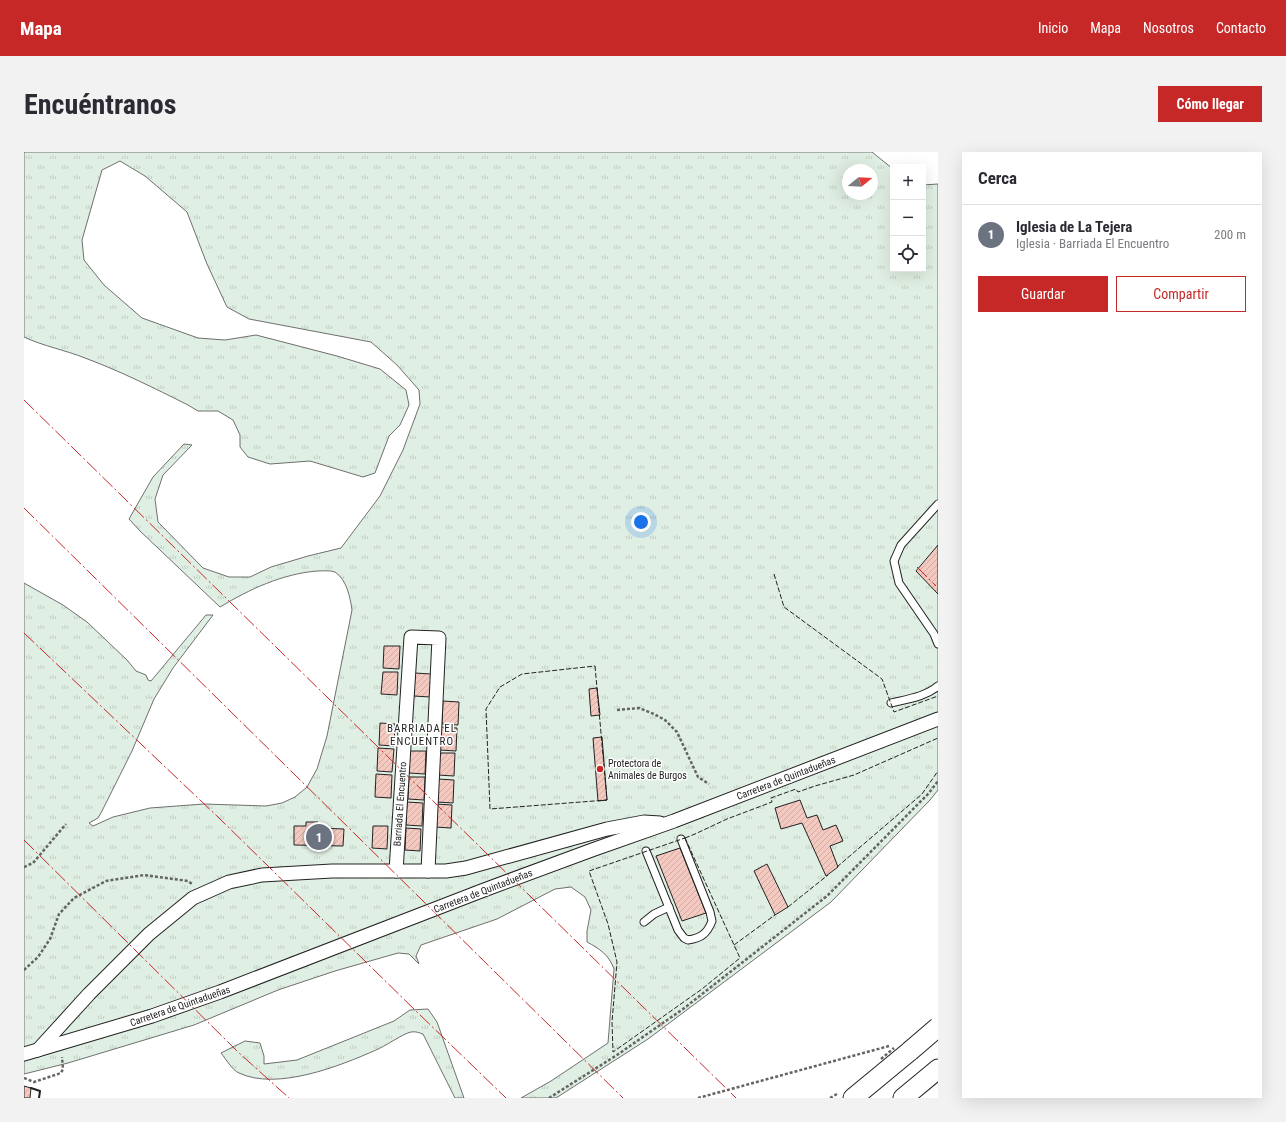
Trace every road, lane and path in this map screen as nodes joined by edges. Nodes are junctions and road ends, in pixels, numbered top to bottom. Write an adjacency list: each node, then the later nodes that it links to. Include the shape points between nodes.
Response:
1 (938, 504): 2 (lane, via 901,545 894,561 899,583 934,634)
2 (938, 644)
3 (938, 686): 4 (lane, via 916,697)
4 (891, 703)
5 (617, 710): 8 (path, via 639,708 665,720 678,732 698,777)
6 (938, 719): 9 (street, Carretera de Quintadueñas)
7 (938, 781): 27 (path, via 827,896 684,1009)
8 (709, 784)
9 (669, 823): 14 (street, via 644,822 607,829 466,868); 21 (street, Carretera de Quintadueñas, via 220,992)
10 (66, 824): 13 (path, via 33,863)
11 (681, 839): 17 (lane, via 712,921 706,932 697,939 688,940 678,930)
12 (646, 850): 17 (lane)
13 (24, 867)
14 (428, 870): 15 (street); 15 (street, Barriada El Encuentro, via 439,638 411,637)
15 (396, 871): 16 (street, via 262,875 229,882)
16 (206, 892): 19 (path, via 188,881 144,875 106,882 69,903 59,914 50,939 38,957); 23 (street, via 192,898 149,934)
17 (669, 907): 18 (lane)
18 (644, 922)
19 (24, 970)
20 (938, 1027): 29 (main road, bridge)
21 (59, 1044): 23 (street, Carretera de Quintadueñas); 26 (path, via 64,1069 61,1073 34,1082)
22 (891, 1046): 28 (path)
23 (38, 1050): 24 (street, Carretera de Quintadueñas)
24 (24, 1054)
25 (938, 1069): 30 (main road)
26 (24, 1078)
27 (548, 1098)
28 (698, 1098)
29 (853, 1098)
30 (903, 1098)

